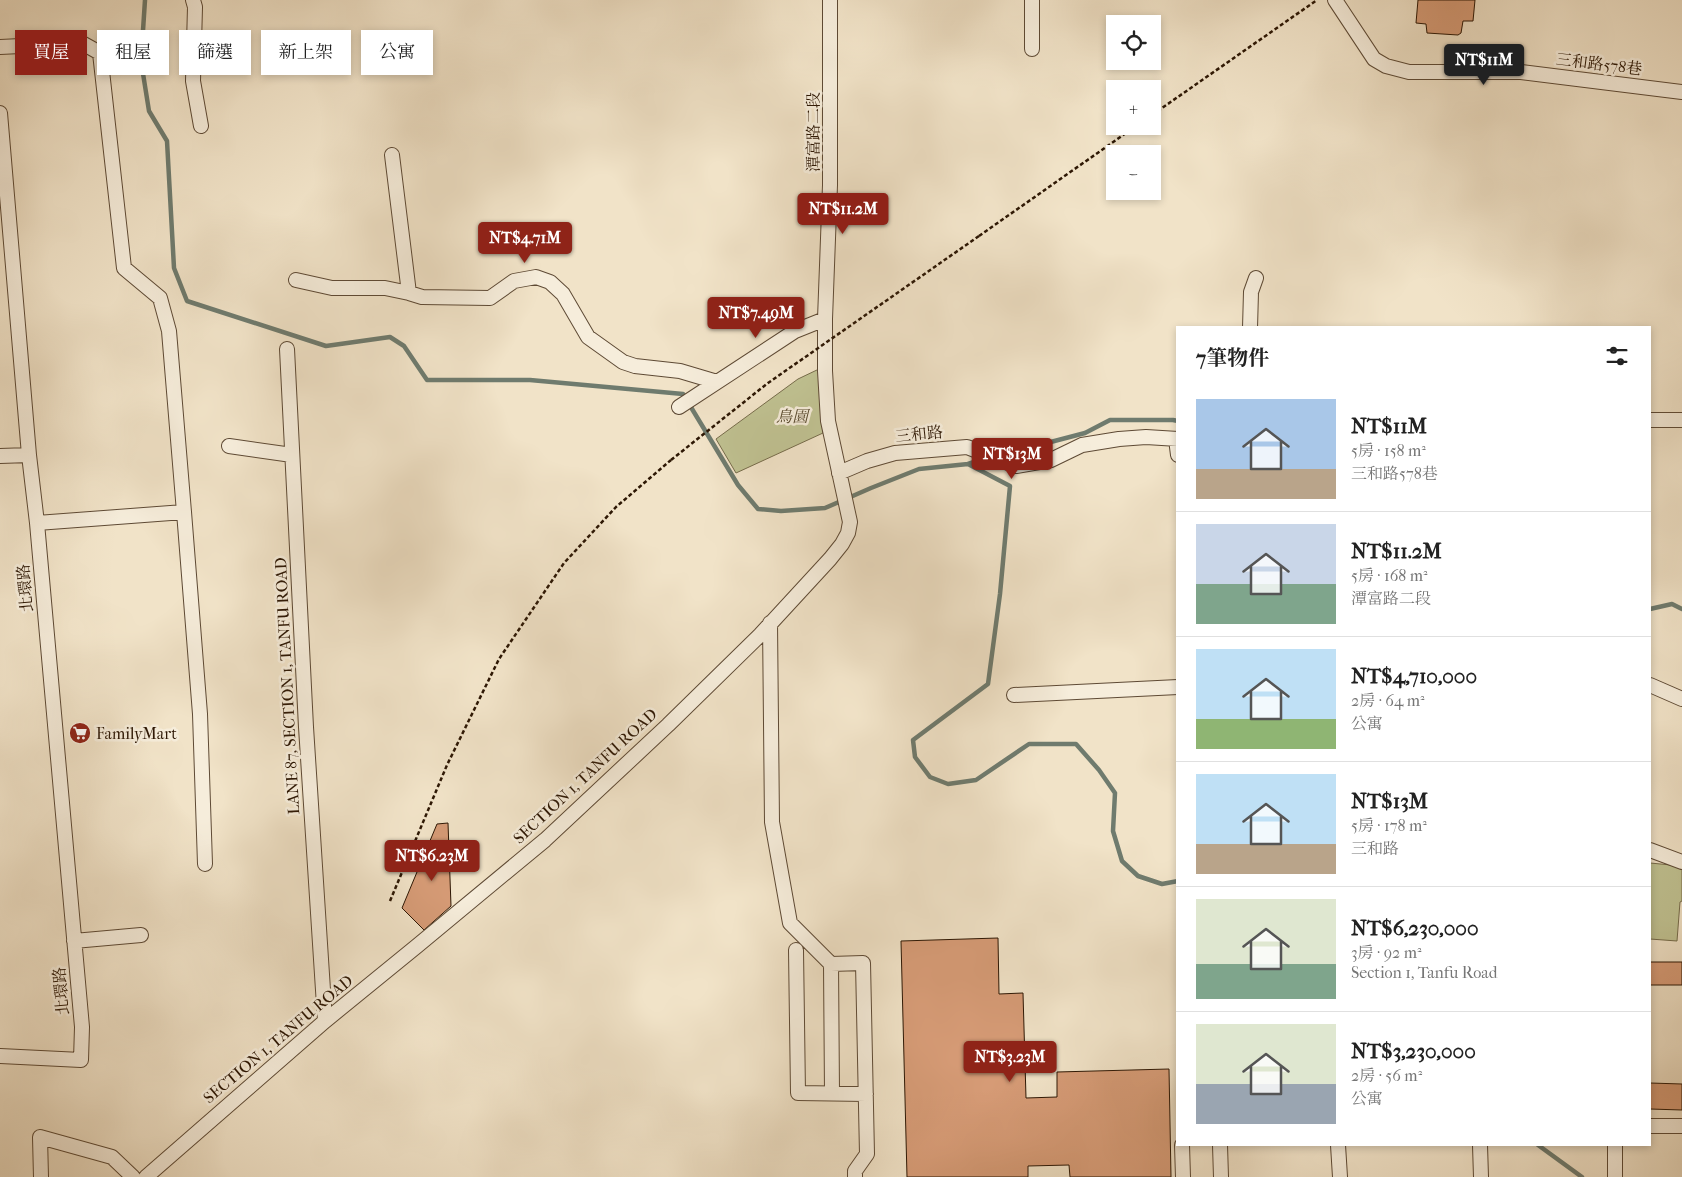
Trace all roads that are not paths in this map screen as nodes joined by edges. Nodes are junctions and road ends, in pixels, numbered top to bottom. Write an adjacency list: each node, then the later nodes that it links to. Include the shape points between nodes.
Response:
1 (193, 0): 9 (street, via 193,81)
2 (830, 0): 14 (street, 潭富路二段, via 830,185)
3 (1032, 0): 6 (street)
4 (1335, 0): 7 (street, 三和路578巷, via 1374,59 1386,66 1409,72 1522,72)
5 (0, 47): 28 (street, via 82,43 100,53 124,268 160,298 169,331)
6 (1032, 49)
7 (1682, 92)
8 (0, 113): 23 (street, 北環路)
9 (201, 126)
10 (392, 155): 13 (street)
11 (1256, 278): 15 (street, via 1251,292)
12 (296, 280): 13 (street, via 332,288 384,288)
13 (410, 293): 17 (street, via 422,297 490,298 514,281 536,277 550,282 564,294 588,337 623,362 680,371)
14 (825, 319): 17 (street, via 795,331); 26 (street, 潭富路二段, via 828,421)
15 (1250, 326)
16 (287, 349): 24 (street, LANE 87, SECTION 1, TANFU ROAD)
17 (716, 382): 18 (street)
18 (681, 406)
19 (1651, 420): 20 (street)
20 (1682, 420)
21 (1176, 439): 26 (street, 三和路, via 1110,440 1082,445 1051,460 1016,466 967,447 895,453 867,462)
22 (229, 446): 24 (street)
23 (29, 455): 25 (street); 29 (street, 北環路)
24 (292, 455): 42 (street, LANE 87, SECTION 1, TANFU ROAD)
25 (0, 456)
26 (841, 479): 27 (street, 潭富路二段)
27 (848, 508): 30 (street, SECTION 1, TANFU ROAD, via 850,522 842,544)
28 (184, 512): 29 (street); 37 (street, via 200,714)
29 (37, 523): 39 (street, 北環路)
30 (770, 623): 41 (street, via 772,822 790,923); 42 (street, SECTION 1, TANFU ROAD, via 668,725 544,840)
31 (1651, 685): 34 (street)
32 (1176, 687): 33 (street)
33 (1014, 695)
34 (1682, 698)
35 (1651, 850): 36 (street)
36 (1682, 862)
37 (205, 864)
38 (141, 935): 39 (street)
39 (74, 941): 43 (street, 北環路, via 82,1027 81,1060)
40 (796, 950): 44 (street, via 798,1092)
41 (832, 964): 44 (street); 45 (street, via 863,962)
42 (325, 1021): 55 (street, SECTION 1, TANFU ROAD)
43 (0, 1056)
44 (832, 1093): 45 (street)
45 (866, 1094): 56 (street, via 867,1154 855,1171)
46 (1651, 1126): 47 (street)
47 (1682, 1126)
48 (1182, 1146): 57 (street)
49 (1220, 1146): 58 (street)
50 (1338, 1146): 59 (street)
51 (1480, 1146): 60 (street)
52 (1615, 1146): 61 (street)
53 (41, 1177): 54 (street, via 40,1137 112,1156)
54 (133, 1177)
55 (146, 1177)
56 (855, 1177)
57 (1183, 1177)
58 (1222, 1177)
59 (1340, 1177)
60 (1481, 1177)
61 (1614, 1177)

